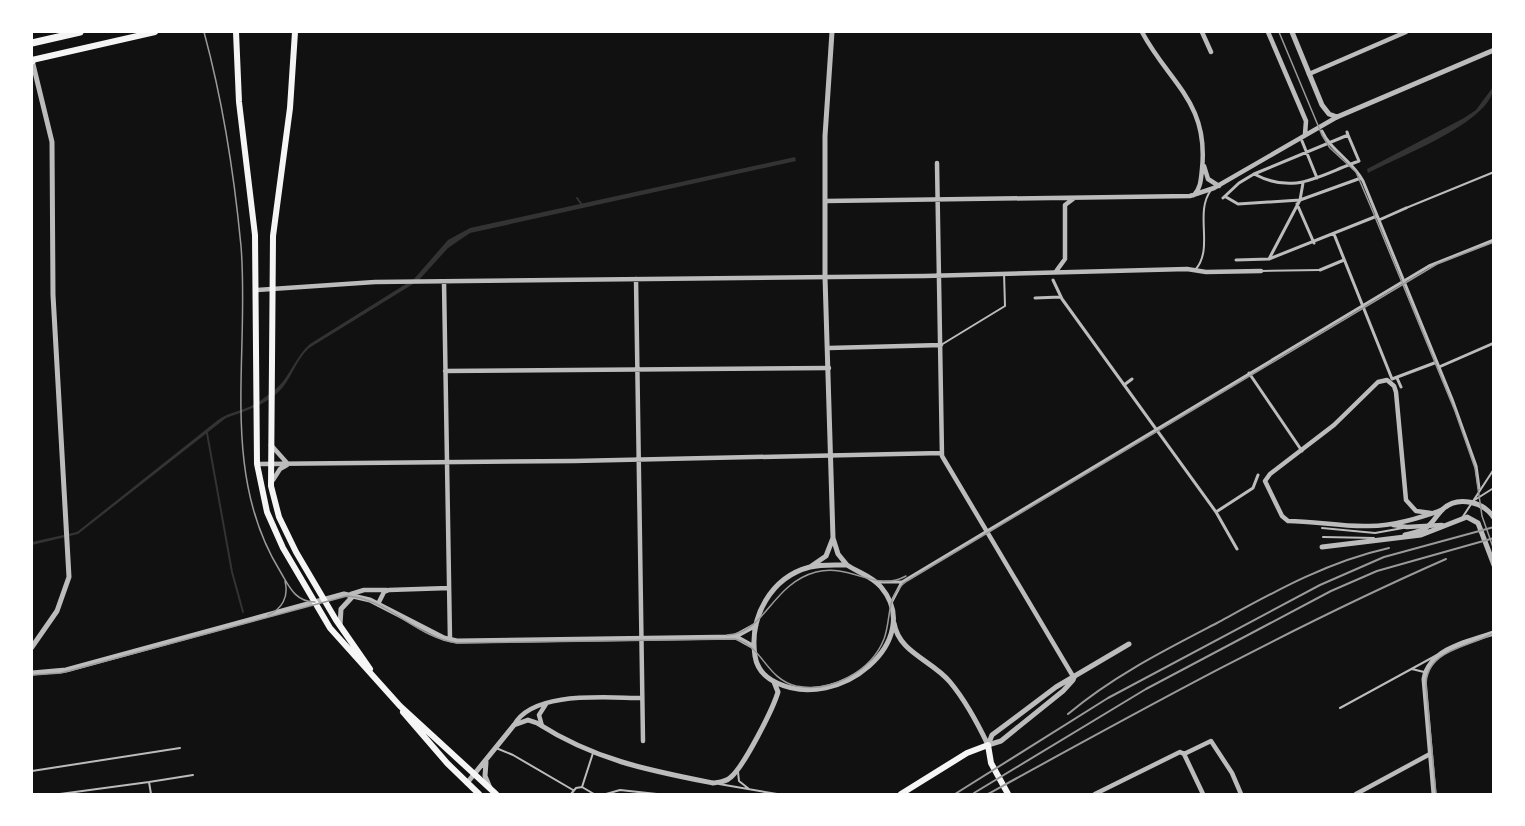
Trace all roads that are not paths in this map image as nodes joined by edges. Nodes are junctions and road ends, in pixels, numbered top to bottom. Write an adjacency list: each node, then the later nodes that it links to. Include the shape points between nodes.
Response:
1 (80, 32): 14 (main road)
2 (155, 32): 17 (main road)
3 (231, 32): 13 (main road)
4 (236, 32): 13 (main road)
5 (830, 32): 38 (street)
6 (1142, 32): 25 (street, via 1194,107 1203,140)
7 (1202, 32): 16 (street)
8 (1268, 32): 21 (street, via 1306,121)
9 (1292, 32): 18 (street)
10 (1406, 32): 12 (street)
11 (295, 33): 59 (main road, via 290,108 274,228)
12 (1397, 33): 18 (street)
13 (236, 40): 60 (main road, via 255,235)
14 (32, 43)
15 (1494, 50): 19 (street)
16 (1211, 52)
17 (32, 61): 129 (street, via 52,142 53,296 69,577 57,611)
18 (1309, 74): 19 (street, via 1324,109)
19 (1337, 117): 21 (street)
20 (1322, 131): 23 (street)
21 (1305, 134): 33 (street)
22 (1302, 141): 24 (street)
23 (1329, 143): 24 (street); 27 (street); 27 (street, via 1347,134 1359,161)
24 (1307, 152): 29 (street); 30 (street)
25 (1203, 160): 33 (street, via 1208,179); 35 (street)
26 (937, 163): 37 (street)
27 (1351, 164): 30 (street); 31 (street)
28 (1494, 172): 40 (lane)
29 (1254, 174): 32 (street, via 1280,183); 39 (street, via 1225,197 1238,204)
30 (1317, 178): 32 (street)
31 (1361, 178): 39 (street); 41 (street)
32 (1303, 183): 39 (street)
33 (1218, 186): 34 (street)
34 (1211, 190): 35 (street); 49 (lane, via 1204,202 1204,257)
35 (1194, 195): 36 (street)
36 (1076, 197): 37 (street); 48 (street, via 1065,205 1065,259)
37 (937, 199): 38 (street); 53 (street)
38 (826, 201): 54 (street)
39 (1299, 202): 44 (street); 45 (street)
40 (1406, 208): 41 (street)
41 (1378, 218): 42 (street); 58 (street)
42 (1334, 234): 44 (street); 47 (street)
43 (1494, 240): 58 (street, via 1429,266)
44 (1314, 243): 45 (street)
45 (1269, 259): 46 (street)
46 (1236, 260)
47 (1344, 260): 50 (street); 63 (street)
48 (1056, 270): 49 (street); 52 (street)
49 (1196, 270): 51 (street)
50 (1320, 270): 51 (lane)
51 (1261, 271)
52 (1004, 272): 53 (street); 65 (lane, via 1005,306)
53 (937, 275): 54 (street); 65 (street)
54 (825, 277): 55 (street); 66 (street)
55 (636, 279): 57 (street); 70 (street)
56 (1053, 280): 61 (street)
57 (444, 282): 59 (street); 71 (street)
58 (1404, 282): 63 (street); 67 (street)
59 (272, 289): 60 (street); 78 (main road)
60 (256, 290): 84 (main road)
61 (1060, 297): 62 (street); 75 (street)
62 (1035, 298)
63 (1363, 306): 72 (street); 73 (street, via 1392,379)
64 (1494, 344): 68 (street)
65 (941, 345): 66 (street); 80 (street)
66 (829, 348): 69 (street)
67 (1437, 362): 68 (street); 73 (street)
68 (1439, 367): 90 (street, via 1474,462)
69 (830, 368): 70 (street); 81 (street)
70 (637, 370): 71 (street); 82 (street)
71 (445, 371): 83 (street)
72 (1249, 373): 77 (street); 79 (street)
73 (1397, 378): 76 (street)
74 (1132, 380): 75 (street)
75 (1124, 385): 77 (street)
76 (1397, 386): 79 (street, via 1387,380 1378,382); 95 (street, via 1406,500 1416,511)
77 (1156, 429): 94 (street); 103 (street)
78 (271, 445): 85 (street); 86 (main road)
79 (1302, 451): 99 (street, via 1265,481 1283,518 1350,525)
80 (942, 453): 81 (street); 103 (street)
81 (831, 456): 82 (street); 105 (street)
82 (638, 460): 83 (street); 126 (street)
83 (447, 463): 85 (street); 114 (street)
84 (257, 464): 86 (street); 118 (main road, via 262,497 273,527)
85 (290, 464): 86 (street); 89 (street, via 280,469)
86 (269, 465): 89 (main road)
87 (1494, 469): 90 (lane)
88 (1258, 475): 94 (street, via 1253,488)
89 (270, 486): 117 (main road, via 283,527)
90 (1479, 488): 92 (lane)
91 (1492, 489): 92 (lane)
92 (1470, 502): 93 (street, via 1458,502); 96 (lane); 97 (street)
93 (1443, 509): 95 (street); 101 (street)
94 (1216, 512): 108 (street)
95 (1431, 513): 99 (street)
96 (1462, 518): 98 (street); 110 (street, via 1478,523)
97 (1494, 518)
98 (1450, 523): 101 (street); 106 (street, via 1425,534)
99 (1391, 524): 100 (street)
100 (1407, 527): 101 (street); 102 (lane, via 1375,533)
101 (1428, 527): 106 (street)
102 (1322, 528)
103 (986, 531): 113 (street); 137 (street)
104 (1323, 537): 106 (lane)
105 (833, 538): 109 (street); 111 (street, via 826,555)
106 (1396, 538): 107 (street)
107 (1322, 547)
108 (1237, 549)
109 (847, 565): 111 (street); 112 (street)
110 (1494, 565)
111 (810, 567): 123 (street, via 772,592 762,604)
112 (876, 582): 113 (street); 119 (street)
113 (902, 582): 119 (street)
114 (449, 588): 115 (street); 127 (street)
115 (389, 590): 116 (street, via 364,590); 120 (street)
116 (352, 595): 117 (street); 120 (street); 122 (street, via 341,609)
117 (325, 599): 118 (street); 122 (main road)
118 (314, 602): 133 (street, via 66,670); 136 (main road, via 330,628)
119 (891, 603): 121 (street)
120 (378, 604): 127 (street)
121 (893, 615): 138 (street, via 883,649 868,669 847,682 806,691); 146 (street, via 900,640 949,681)
122 (340, 625): 136 (main road)
123 (756, 625): 125 (street); 130 (street)
124 (1494, 631): 131 (street)
125 (734, 637): 126 (street); 130 (street, via 746,640)
126 (642, 638): 127 (street); 139 (street)
127 (450, 640)
128 (1128, 644): 137 (street)
129 (32, 647)
130 (754, 648): 138 (street, via 759,667)
131 (1437, 655): 132 (lane); 135 (street)
132 (1410, 670): 135 (lane); 142 (lane)
133 (32, 673)
134 (1079, 673): 137 (lane)
135 (1425, 673): 151 (street)
136 (375, 678): 141 (main road)
137 (1074, 678): 146 (street, via 1005,738); 146 (street, via 993,735)
138 (773, 681): 153 (street, via 778,695)
139 (642, 698): 140 (street); 145 (street)
140 (548, 702): 143 (street, via 528,709); 144 (street, via 540,710)
141 (400, 706): 156 (main road); 158 (main road, via 409,721)
142 (1340, 708)
143 (514, 725): 144 (street, via 528,720); 148 (street)
144 (543, 726): 149 (street)
145 (643, 741)
146 (988, 745): 174 (main road, via 964,755); 175 (main road, via 991,763)
147 (180, 748): 154 (lane)
148 (496, 748): 152 (street); 161 (lane)
149 (593, 753): 159 (street, via 650,771); 160 (lane)
150 (1184, 754): 176 (street, via 1180,752); 177 (street); 178 (street, via 1215,742)
151 (1430, 754): 179 (street); 180 (street)
152 (486, 762): 156 (street); 163 (street, via 485,776)
153 (738, 768): 159 (street, via 730,778); 162 (lane, via 739,781)
154 (32, 771)
155 (193, 775): 157 (lane)
156 (474, 775): 158 (street); 163 (main road)
157 (149, 782): 164 (lane); 167 (lane)
158 (467, 783): 168 (main road)
159 (713, 783): 162 (lane)
160 (582, 787): 161 (lane); 165 (lane)
161 (573, 790): 169 (lane)
162 (751, 790): 173 (lane)
163 (493, 792)
164 (80, 793): 166 (lane)
165 (590, 794): 170 (lane)
166 (60, 795)
167 (151, 795)
168 (479, 795)
169 (571, 795)
170 (594, 795)
171 (606, 795): 172 (lane, via 620,790)
172 (657, 795)
173 (777, 795)
174 (902, 795)
175 (1008, 795)
176 (1095, 795)
177 (1203, 795)
178 (1241, 795)
179 (1356, 795)
180 (1434, 795)

